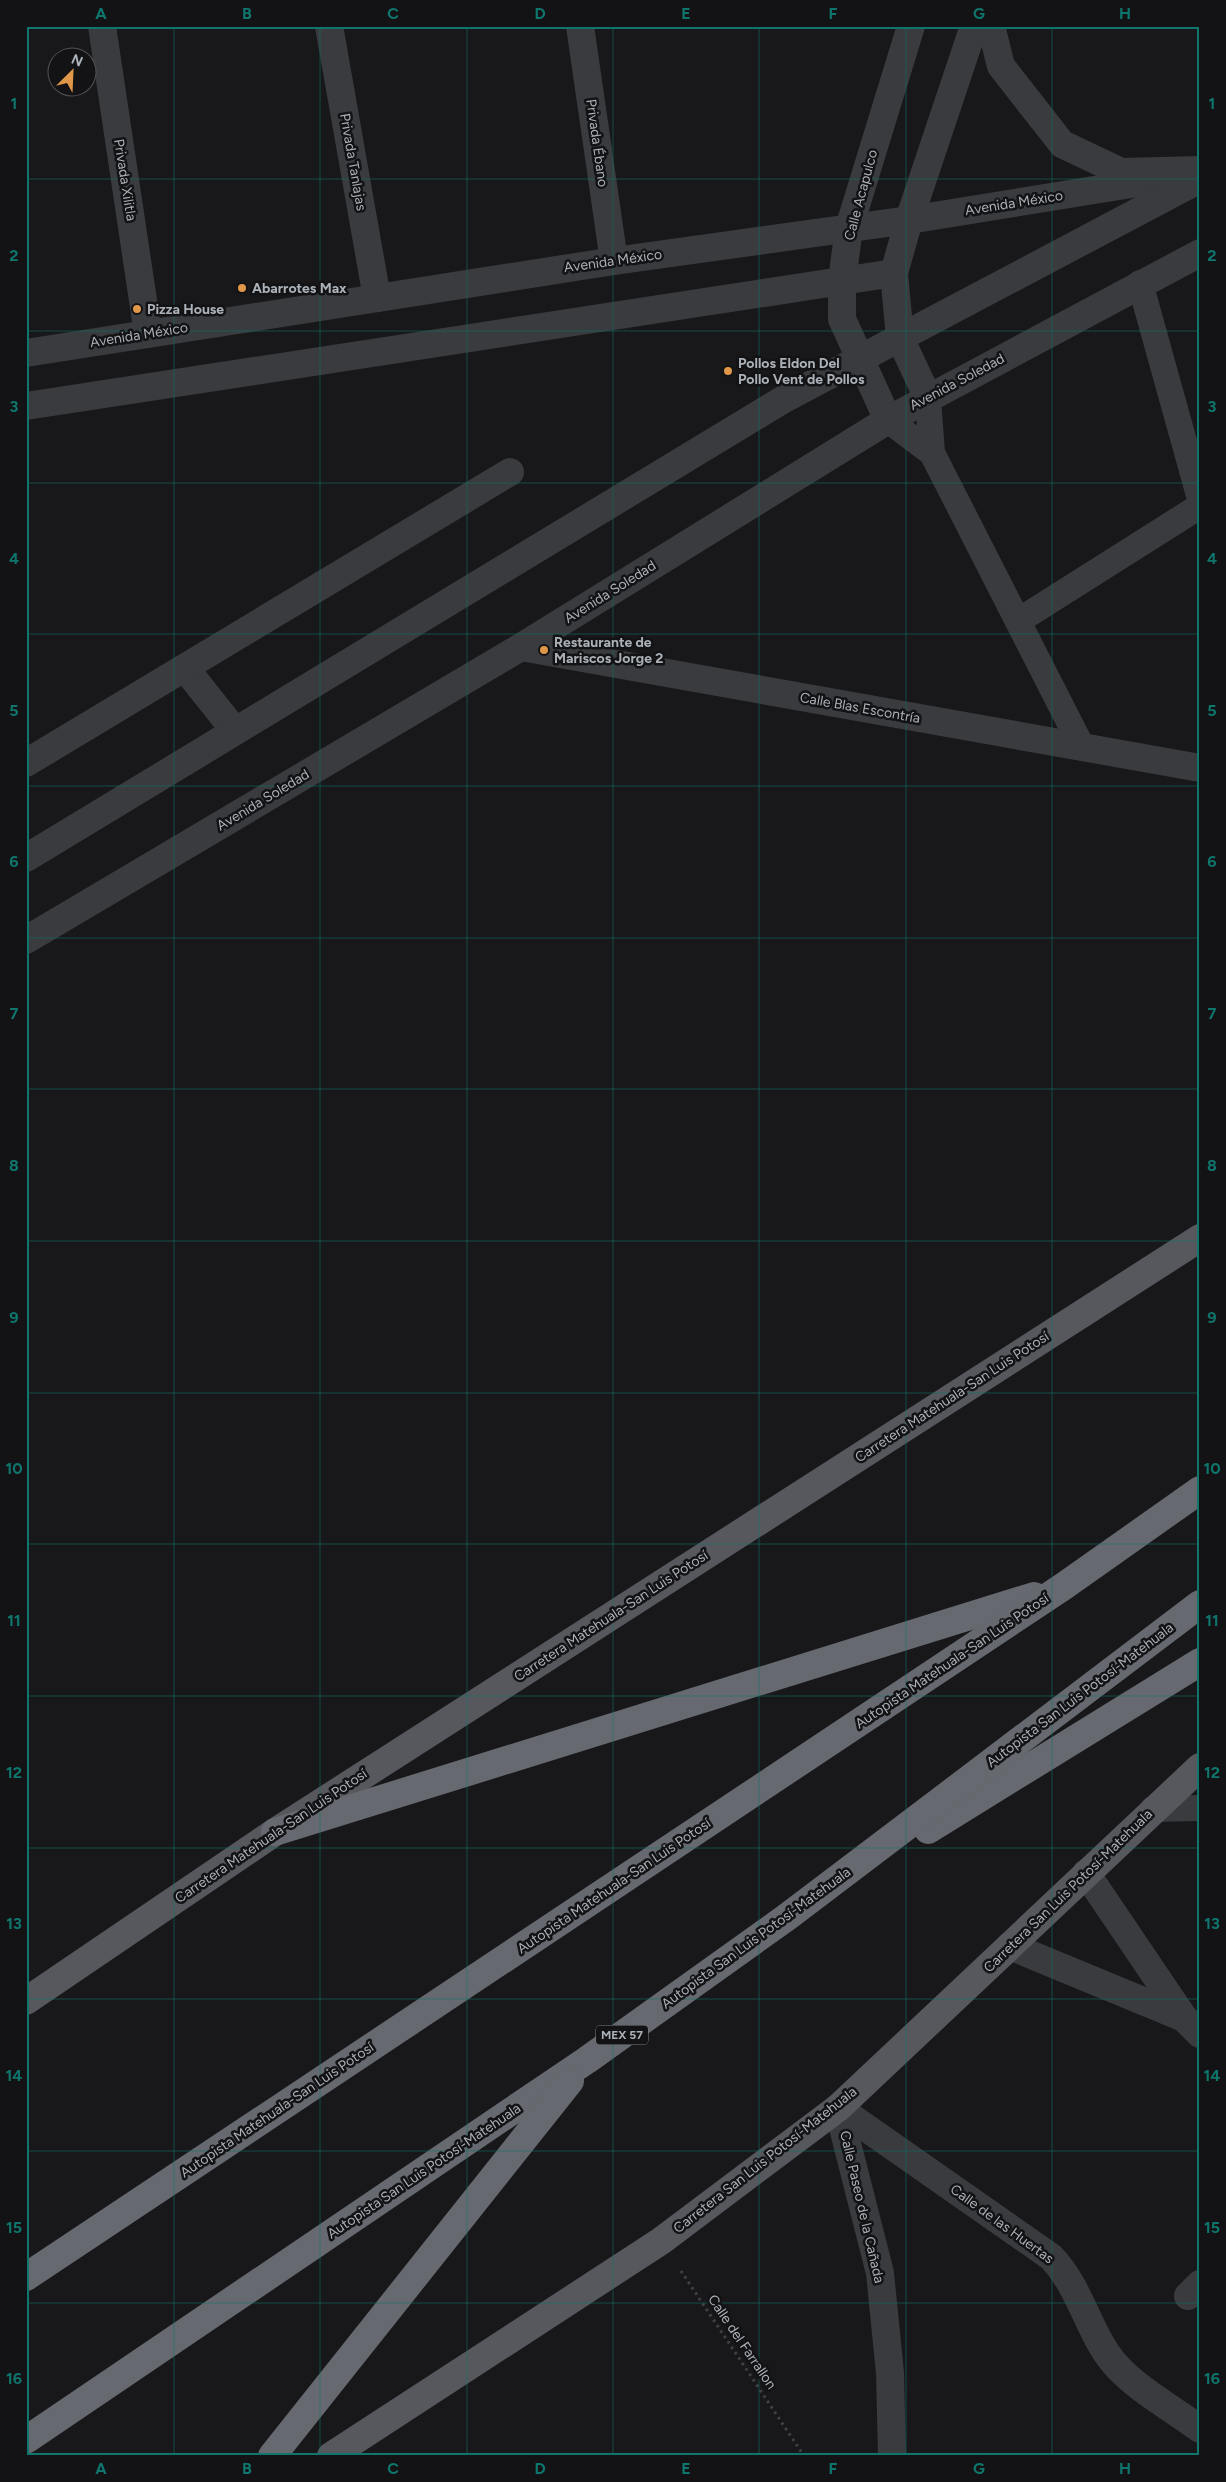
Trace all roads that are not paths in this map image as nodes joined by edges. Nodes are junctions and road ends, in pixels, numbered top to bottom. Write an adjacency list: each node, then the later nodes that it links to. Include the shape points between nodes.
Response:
1 (102, 26): 17 (street, Privada Xilitla)
2 (328, 26): 16 (street, Privada Tanlajas)
3 (580, 26): 12 (street, Privada Ébano)
4 (911, 26): 10 (street, Calle Acapulco)
5 (974, 26): 9 (street)
6 (991, 26): 7 (street, via 1002,66 1062,144 1121,172)
7 (1200, 172): 9 (street, Avenida México)
8 (1200, 179): 18 (street)
9 (909, 220): 10 (street, Avenida México); 13 (street)
10 (849, 228): 12 (street, Avenida México); 14 (street, Calle Acapulco)
11 (1200, 253): 15 (street, Avenida Soledad)
12 (614, 261): 16 (street, Avenida México)
13 (894, 273): 14 (street); 18 (street)
14 (842, 280): 20 (street, Calle Acapulco, via 842,319); 22 (street)
15 (1140, 283): 21 (street, Avenida Soledad); 26 (lane)
16 (377, 298): 17 (street, Avenida México)
17 (148, 334): 19 (street, Avenida México)
18 (900, 338): 20 (street); 21 (street)
19 (26, 353)
20 (858, 359): 23 (street, Calle Acapulco); 31 (street, via 784,399)
21 (928, 398): 23 (street, Avenida Soledad); 24 (lane)
22 (26, 406)
23 (888, 420): 24 (lane); 29 (street, Avenida Soledad)
24 (932, 453): 28 (lane)
25 (510, 472): 30 (street)
26 (1200, 499)
27 (1200, 506): 28 (lane)
28 (1018, 621): 32 (lane)
29 (521, 648): 32 (street, Calle Blas Escontría); 36 (street, Avenida Soledad)
30 (185, 668): 31 (street); 33 (street)
31 (235, 731): 35 (street)
32 (1082, 747): 34 (street, Calle Blas Escontría)
33 (26, 762)
34 (1200, 768)
35 (26, 858)
36 (26, 940)
37 (1200, 1238): 45 (main road, Carretera Matehuala-San Luis Potosí)
38 (1200, 1490): 39 (highway, Autopista Matehuala-San Luis Potosí)
39 (1064, 1586): 45 (highway); 53 (highway, Autopista Matehuala-San Luis Potosí)
40 (1200, 1604): 47 (highway, Autopista San Luis Potosí-Matehuala / MEX 57)
41 (1200, 1662): 47 (highway)
42 (1200, 1767): 44 (main road, Carretera San Luis Potosí-Matehuala)
43 (1200, 1808): 44 (lane)
44 (1153, 1809): 46 (main road, Carretera San Luis Potosí-Matehuala)
45 (275, 1832): 49 (main road, Carretera Matehuala-San Luis Potosí)
46 (1086, 1873): 48 (main road, Carretera San Luis Potosí-Matehuala); 50 (street)
47 (786, 1917): 51 (highway, Autopista San Luis Potosí-Matehuala / MEX 57)
48 (1010, 1946): 50 (street); 52 (main road, Carretera San Luis Potosí-Matehuala)
49 (26, 2001)
50 (1192, 2026)
51 (587, 2060): 55 (highway, Autopista San Luis Potosí-Matehuala / MEX 57); 56 (highway)
52 (838, 2108): 54 (street, Calle de las Huertas, via 1051,2257 1065,2271 1114,2363); 57 (main road, Carretera San Luis Potosí-Matehuala, via 661,2241); 58 (street, Calle Paseo de la Cañada, via 880,2273 890,2373)
53 (26, 2277)
54 (1200, 2429)
55 (26, 2440)
56 (272, 2456)
57 (331, 2456)
58 (892, 2456)

